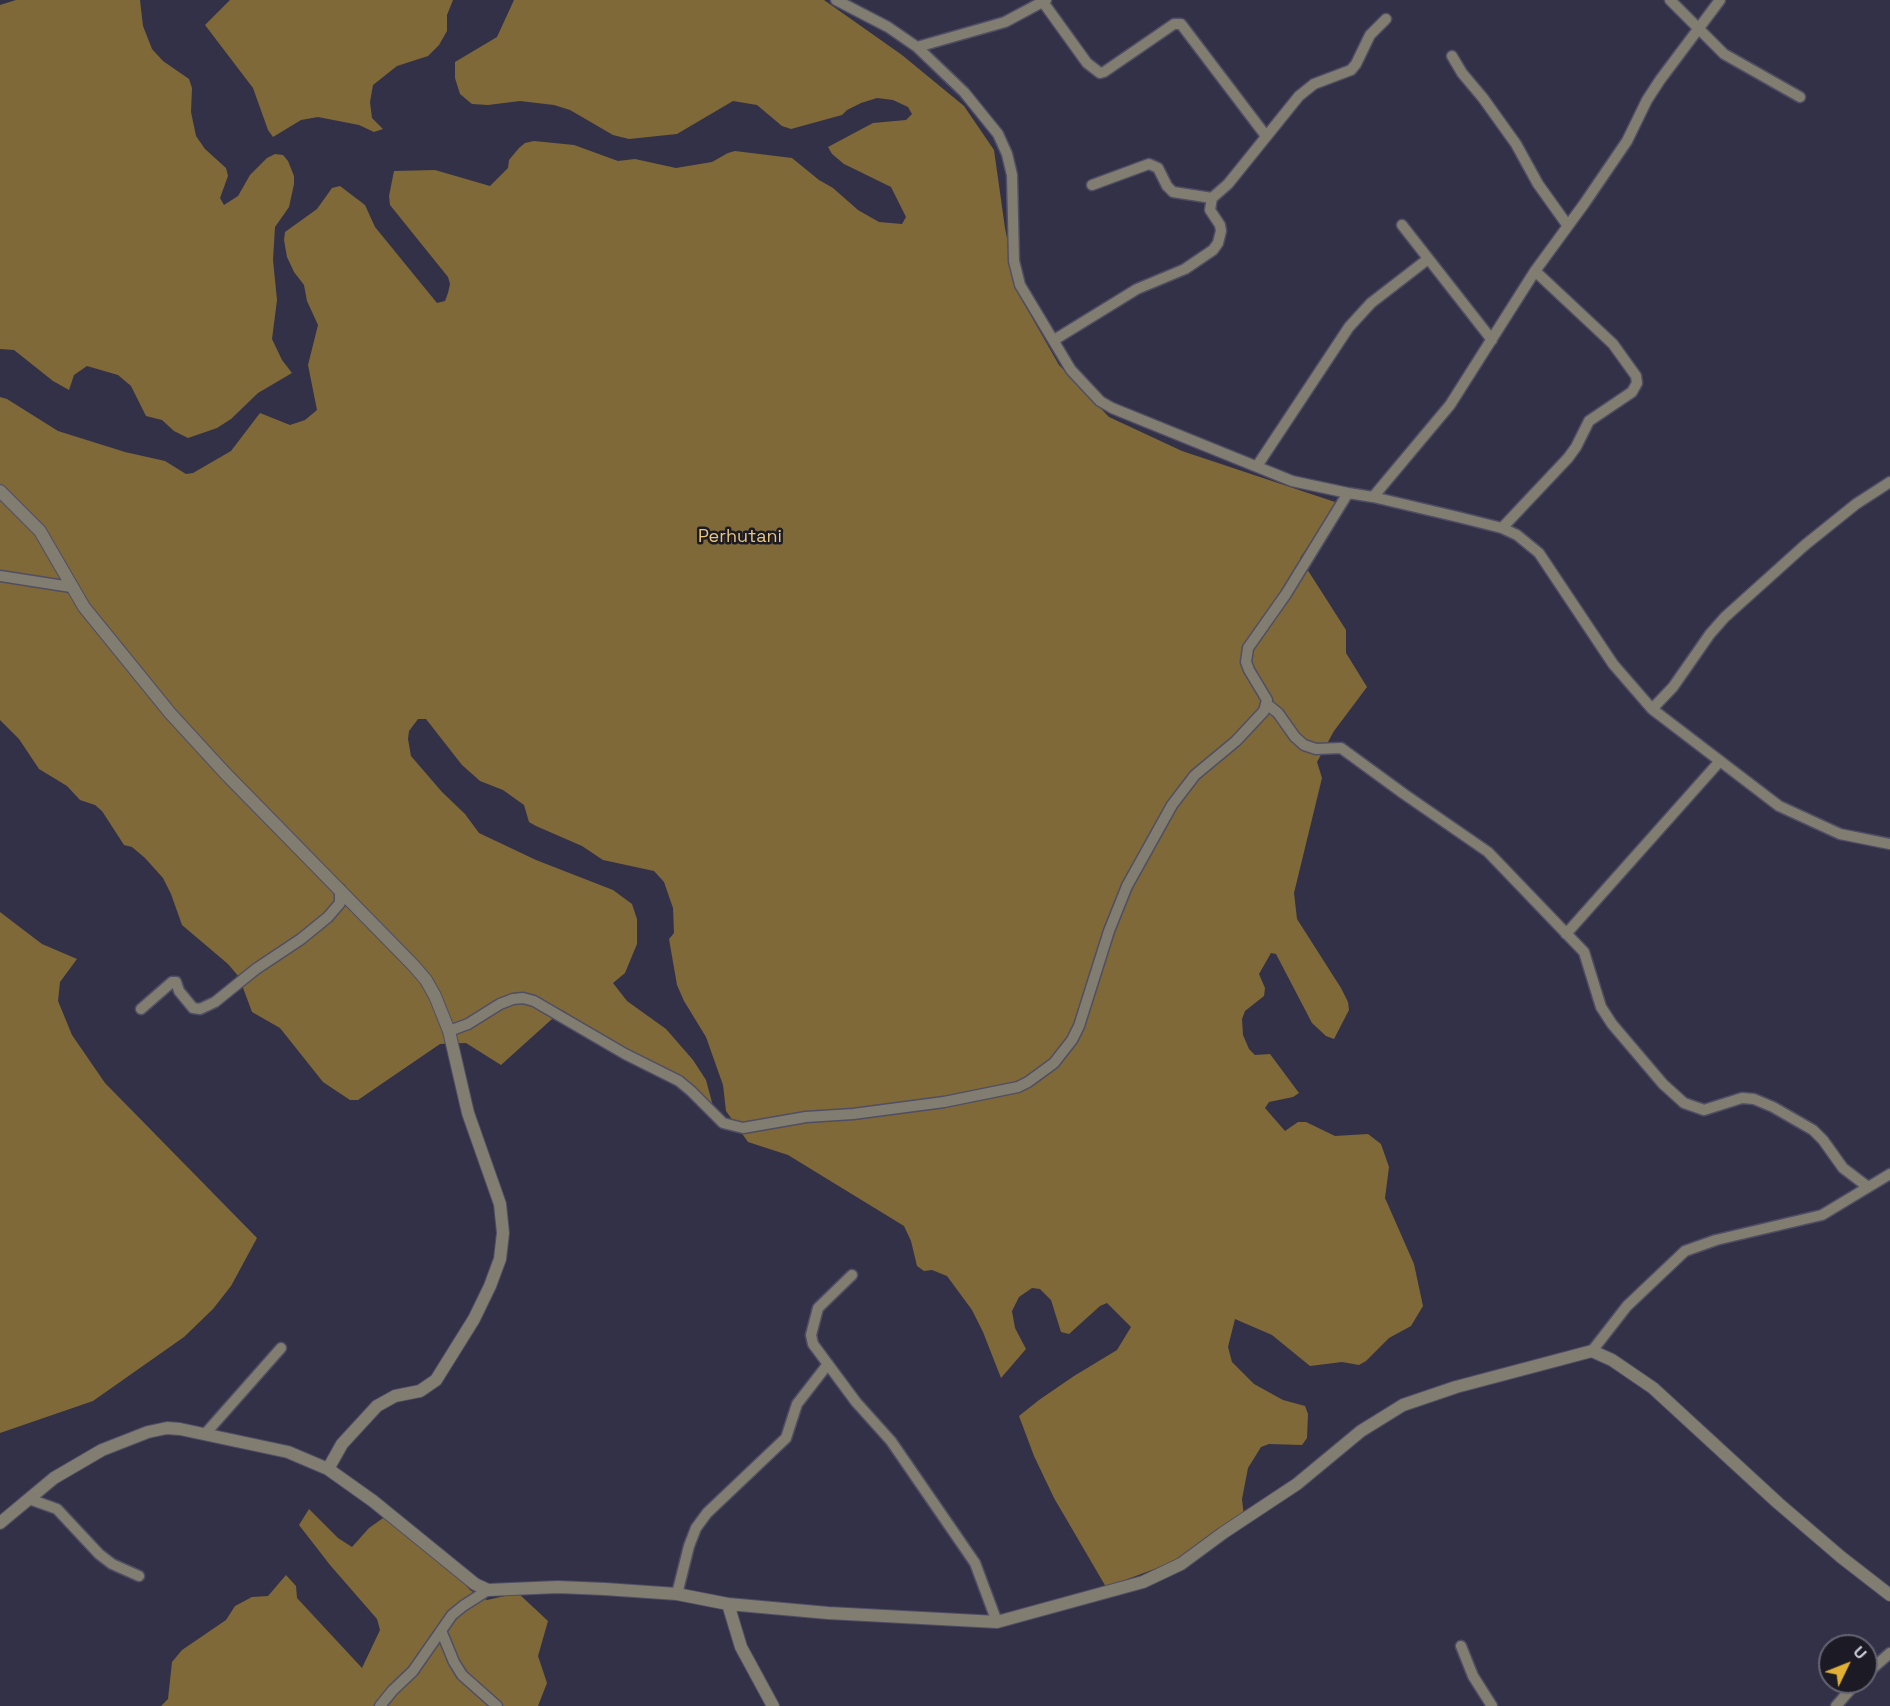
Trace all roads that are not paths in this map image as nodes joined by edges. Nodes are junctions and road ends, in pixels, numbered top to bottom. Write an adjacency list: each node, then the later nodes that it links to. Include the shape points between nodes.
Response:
1 (836, 0): 7 (street)
2 (1670, 0): 6 (street)
3 (1720, 0): 6 (street)
4 (1045, 1): 7 (street, via 1005,22); 10 (street, via 1087,63 1100,73 1174,24 1181,24)
5 (1386, 19): 10 (street, via 1370,35 1351,70 1307,89)
6 (1698, 28): 9 (street, via 1731,59); 14 (street, via 1653,89 1627,141)
7 (917, 47): 17 (street, via 964,92 998,134 1012,175 1013,249 1020,285)
8 (1452, 56): 14 (street, via 1516,144)
9 (1800, 97)
10 (1266, 136): 12 (street)
11 (1092, 185): 12 (street, via 1149,164 1158,168 1173,192)
12 (1212, 198): 17 (street, via 1209,210 1221,231 1213,250 1185,269 1137,288)
13 (1402, 225): 15 (street)
14 (1568, 226): 16 (street)
15 (1428, 259): 18 (street); 19 (street, via 1371,303 1349,327)
16 (1535, 271): 18 (street); 24 (street, via 1612,344 1637,383 1632,392 1589,421 1568,458)
17 (1053, 340): 19 (street, via 1071,370 1100,401)
18 (1492, 340): 23 (street, via 1450,405)
19 (1257, 466): 22 (street, via 1292,480)
20 (1890, 482): 28 (street, via 1833,522 1740,603 1710,634)
21 (0, 491): 26 (street, via 40,531)
22 (1348, 494): 23 (street); 27 (street, via 1248,648 1246,662)
23 (1373, 496): 24 (street)
24 (1502, 528): 28 (street, via 1530,543 1539,553 1613,664)
25 (0, 576): 26 (street)
26 (71, 587): 31 (street, via 170,713)
27 (1268, 705): 32 (street, via 1304,745 1316,749 1341,748 1482,847); 34 (street, via 1236,741 1195,775 1172,805 1127,886 1072,1040 1047,1069 1018,1087 944,1102 743,1128 723,1123 679,1081 534,1001 513,999)
28 (1652, 710): 29 (street)
29 (1720, 761): 30 (street, via 1779,806 1840,834); 32 (street)
30 (1890, 844)
31 (340, 889): 33 (street, via 340,903 328,917 215,1002 193,1008 176,982 172,982); 34 (street, via 426,980)
32 (1566, 934): 36 (street, via 1586,958 1601,1007 1612,1024 1684,1103 1704,1110 1742,1098 1773,1107 1813,1130 1843,1168)
33 (141, 1009)
34 (449, 1031): 42 (street, via 470,1120 500,1204 500,1259 474,1319 436,1380 420,1391 395,1396 377,1406 342,1444)
35 (1890, 1174): 36 (street)
36 (1868, 1187): 39 (street, via 1822,1215 1685,1251 1627,1306)
37 (852, 1275): 40 (street, via 823,1302 815,1316 812,1340)
38 (281, 1348): 41 (street)
39 (1592, 1351): 49 (street, via 1653,1388 1778,1503); 52 (street, via 1403,1405 1361,1431 1297,1484 1181,1564 1143,1582)
40 (828, 1364): 48 (street, via 797,1404 786,1438 696,1528); 52 (street, via 891,1441 975,1563)
41 (205, 1434): 42 (street, via 288,1452); 43 (street, via 167,1428 124,1440 77,1463)
42 (328, 1469): 46 (street)
43 (29, 1499): 44 (street); 45 (street, via 57,1509 99,1554)
44 (0, 1523)
45 (139, 1576)
46 (476, 1584): 47 (street); 50 (street)
47 (489, 1590): 48 (street, via 558,1587); 50 (street)
48 (677, 1594): 51 (street)
49 (1890, 1595)
50 (474, 1599): 53 (street, via 452,1615)
51 (728, 1604): 52 (street); 60 (street, via 741,1647)
52 (997, 1622)
53 (442, 1632): 58 (street); 59 (street, via 462,1675)
54 (1461, 1646): 61 (street, via 1473,1677)
55 (1890, 1653): 56 (street)
56 (1878, 1664)
57 (1846, 1694): 62 (street)
58 (380, 1706)
59 (497, 1706)
60 (773, 1706)
61 (1492, 1706)
62 (1836, 1706)

